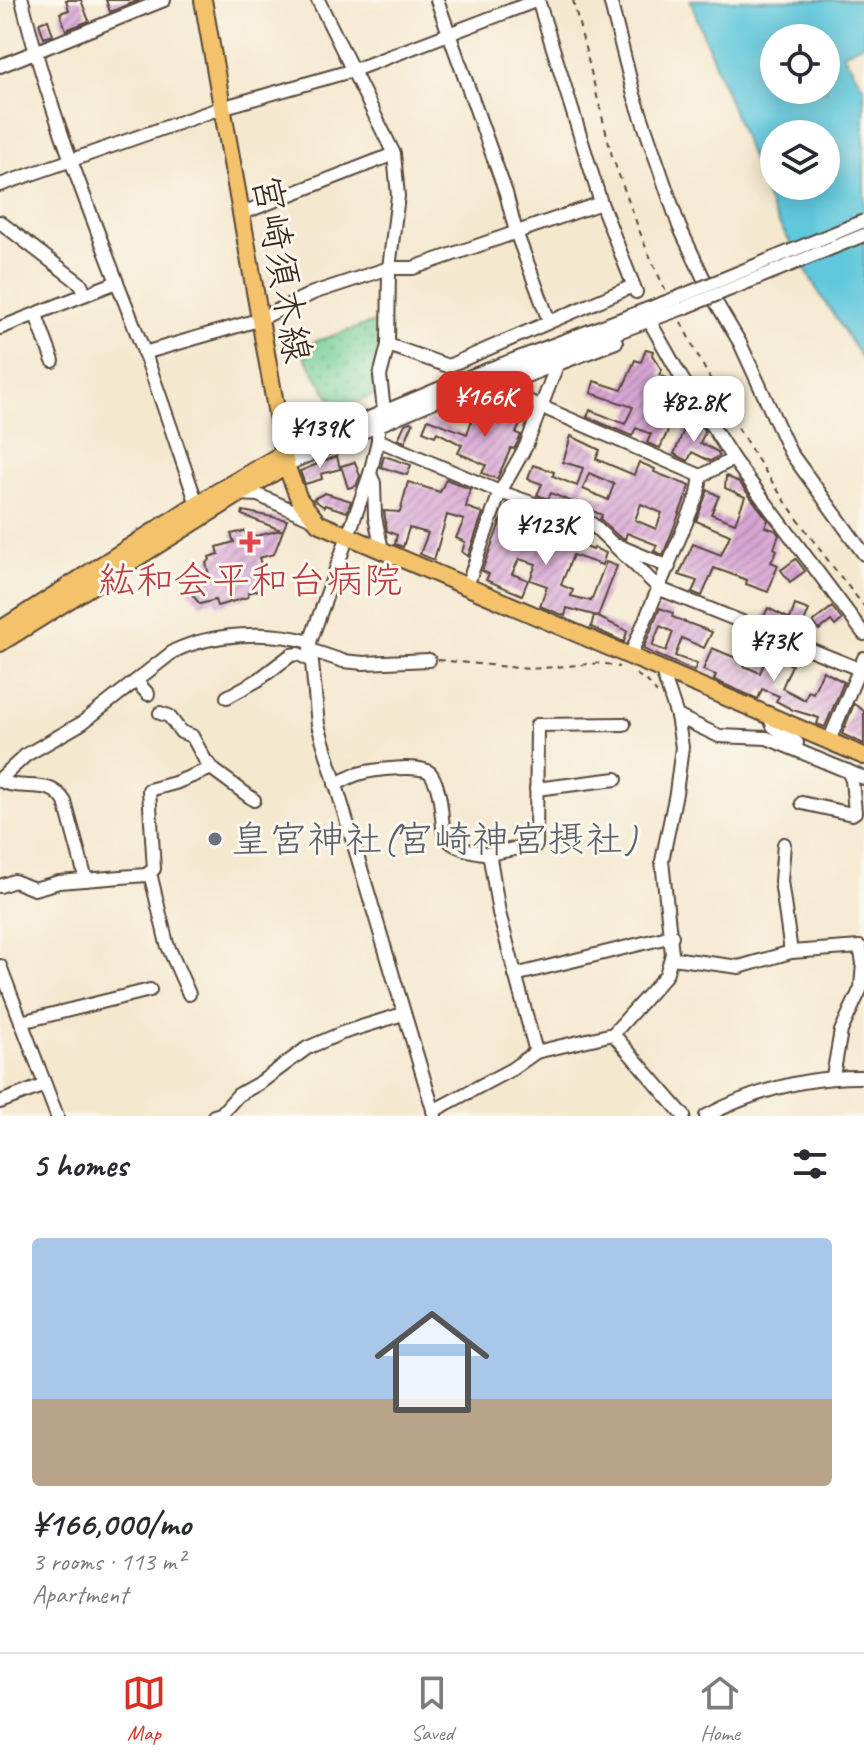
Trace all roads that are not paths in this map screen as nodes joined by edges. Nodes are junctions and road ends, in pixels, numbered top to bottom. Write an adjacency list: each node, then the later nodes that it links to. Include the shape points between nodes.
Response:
1 (22, 0): 8 (street)
2 (164, 0): 8 (street)
3 (203, 0): 11 (main road, 宮崎須木線)
4 (318, 0): 10 (street)
5 (437, 0): 7 (street)
6 (610, 0): 51 (street, via 634,95 679,226 790,452)
7 (449, 34): 10 (street); 15 (street, via 538,0); 19 (street)
8 (34, 52): 9 (street); 13 (street)
9 (0, 66)
10 (354, 70): 11 (street); 12 (street)
11 (221, 108): 13 (street); 16 (main road, 宮崎須木線)
12 (394, 154): 16 (street); 21 (street, via 398,196)
13 (68, 159): 14 (street); 22 (street)
14 (0, 185)
15 (601, 203): 19 (street); 27 (street, via 634,289)
16 (240, 214): 26 (main road, 宮崎須木線)
17 (864, 221): 24 (street, bridge)
18 (0, 222): 23 (street, via 81,284)
19 (516, 232): 21 (street, via 413,268); 27 (street)
20 (864, 235): 24 (street, bridge)
21 (389, 268): 26 (street, via 313,293); 29 (street)
22 (117, 282): 23 (street); 30 (street)
23 (85, 293): 25 (street)
24 (677, 300): 34 (street)
25 (36, 315): 28 (street); 31 (street)
26 (258, 320): 30 (street); 40 (main road, 宮崎須木線)
27 (549, 321): 33 (street)
28 (0, 328)
29 (388, 345): 33 (street); 37 (street, via 380,376)
30 (144, 353): 46 (street)
31 (53, 361)
32 (557, 365): 35 (street); 36 (street); 41 (street, via 651,324)
33 (448, 366): 34 (street)
34 (459, 386): 35 (street, via 471,397); 37 (street); 38 (street)
35 (496, 387): 36 (street)
36 (541, 407): 43 (street); 44 (street)
37 (384, 410): 38 (street); 40 (street)
38 (378, 425): 39 (street); 40 (street)
39 (378, 440): 42 (street); 44 (street)
40 (284, 459): 45 (main road); 46 (main road); 47 (main road, 宮崎須木線, via 299,499)
41 (733, 459): 43 (street); 56 (street)
42 (370, 474): 48 (street); 50 (street)
43 (701, 476): 52 (street)
44 (500, 492): 49 (street, via 592,524); 53 (street)
45 (237, 494): 47 (street, via 258,495); 57 (main road)
46 (197, 504): 55 (main road)
47 (318, 523): 48 (main road)
48 (349, 536): 50 (main road); 58 (street, via 323,600)
49 (612, 543): 52 (street); 54 (street)
50 (382, 550): 53 (main road)
51 (864, 554)
52 (669, 567): 54 (street)
53 (467, 586): 59 (main road)
54 (660, 589): 59 (street); 61 (street)
55 (0, 630)
56 (864, 634)
57 (0, 643)
58 (310, 651): 60 (street, via 364,663); 63 (street, via 286,635 259,633 189,644); 65 (street, via 291,655); 78 (street, via 318,725)
59 (630, 656): 62 (main road)
60 (429, 660)
61 (861, 664): 70 (street)
62 (662, 671): 67 (main road); 68 (street)
63 (136, 681): 64 (street); 76 (street, via 82,723 26,755)
64 (148, 694)
65 (227, 697)
66 (160, 713): 73 (street, via 192,736)
67 (769, 715): 70 (main road); 71 (street, via 773,726)
68 (677, 716): 71 (street, via 719,736 767,738); 87 (street, via 682,747 662,861)
69 (624, 724): 79 (street, via 537,725)
70 (829, 741): 72 (main road)
71 (806, 754): 74 (street)
72 (864, 756)
73 (212, 768): 80 (street); 84 (street, via 149,790 154,869)
74 (848, 771): 75 (street); 81 (street, via 855,812)
75 (864, 778)
76 (0, 779): 85 (street, via 59,793)
77 (616, 779): 79 (street)
78 (335, 784): 83 (street, via 358,774 424,768 438,792 447,840); 94 (street)
79 (536, 789): 83 (street, via 536,845)
80 (254, 800)
81 (802, 803)
82 (784, 844): 88 (street, via 781,881)
83 (488, 854): 91 (street)
84 (146, 875): 85 (street); 93 (street, via 151,877 167,944)
85 (86, 880): 86 (street, via 34,889 14,881)
86 (0, 886)
87 (672, 936): 89 (street); 91 (street)
88 (791, 952): 89 (street, via 739,967); 98 (street, via 860,947 861,988 841,1031)
89 (672, 958): 96 (street, via 666,975)
90 (0, 966): 95 (street)
91 (515, 975): 97 (street)
92 (150, 990): 95 (street)
93 (189, 994)
94 (403, 1014): 102 (street); 103 (street, via 307,1048)
95 (21, 1022): 100 (street)
96 (613, 1034): 97 (street); 105 (street)
97 (536, 1052): 102 (street)
98 (833, 1076): 99 (street); 106 (street, via 772,1088)
99 (864, 1077)
100 (45, 1085): 101 (street); 104 (street)
101 (0, 1102)
102 (434, 1114)
103 (218, 1115)
104 (57, 1116)
105 (684, 1116)
106 (706, 1116)

